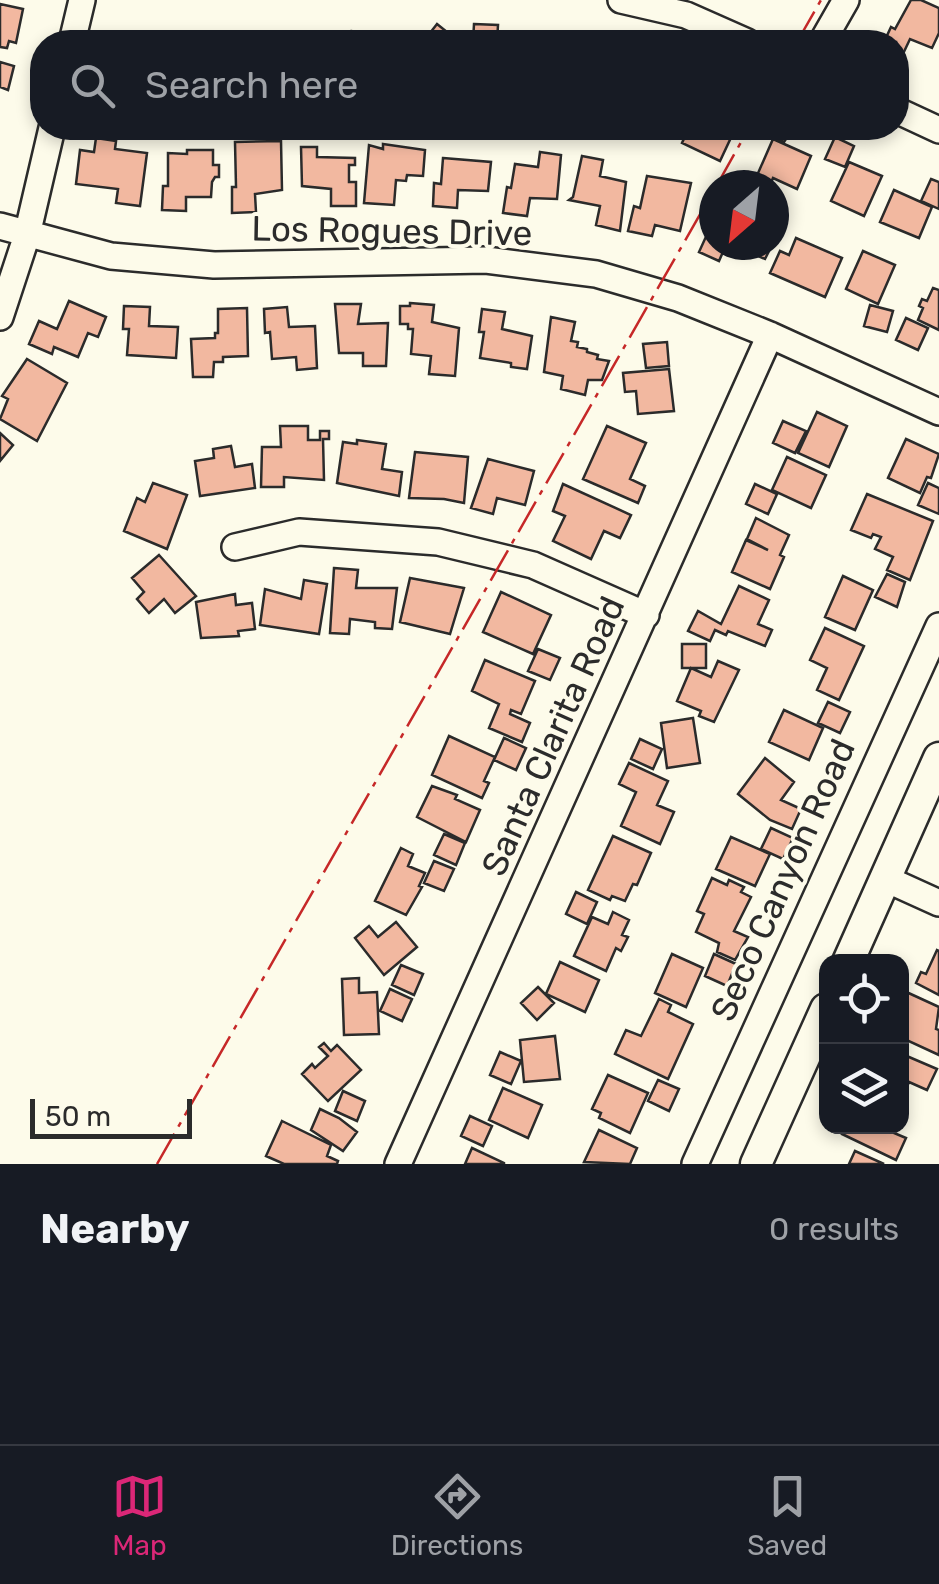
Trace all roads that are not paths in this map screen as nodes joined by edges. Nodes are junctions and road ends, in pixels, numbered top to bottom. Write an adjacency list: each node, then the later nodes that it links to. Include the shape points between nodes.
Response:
1 (82, 0): 4 (street)
2 (621, 0): 5 (street)
3 (846, 0): 6 (street)
4 (75, 30)
5 (720, 30)
6 (829, 30)
7 (909, 116): 8 (street)
8 (939, 130)
9 (49, 140): 11 (street)
10 (0, 226): 11 (street, Los Rogues Drive)
11 (27, 235): 12 (street); 13 (street, Los Rogues Drive, via 111,256 214,266 486,260 596,274)
12 (0, 317)
13 (770, 335): 14 (street, Los Rogues Drive); 16 (street, Santa Clarita Road)
14 (939, 412)
15 (235, 547): 16 (street, via 300,532 438,542 533,565)
16 (646, 616): 23 (street, Santa Clarita Road)
17 (939, 626): 24 (street, Seco Canyon Road)
18 (939, 758): 19 (main road)
19 (886, 879): 20 (street); 21 (main road)
20 (939, 904)
21 (852, 954)
22 (819, 1024): 25 (main road)
23 (398, 1164)
24 (695, 1164)
25 (756, 1164)

